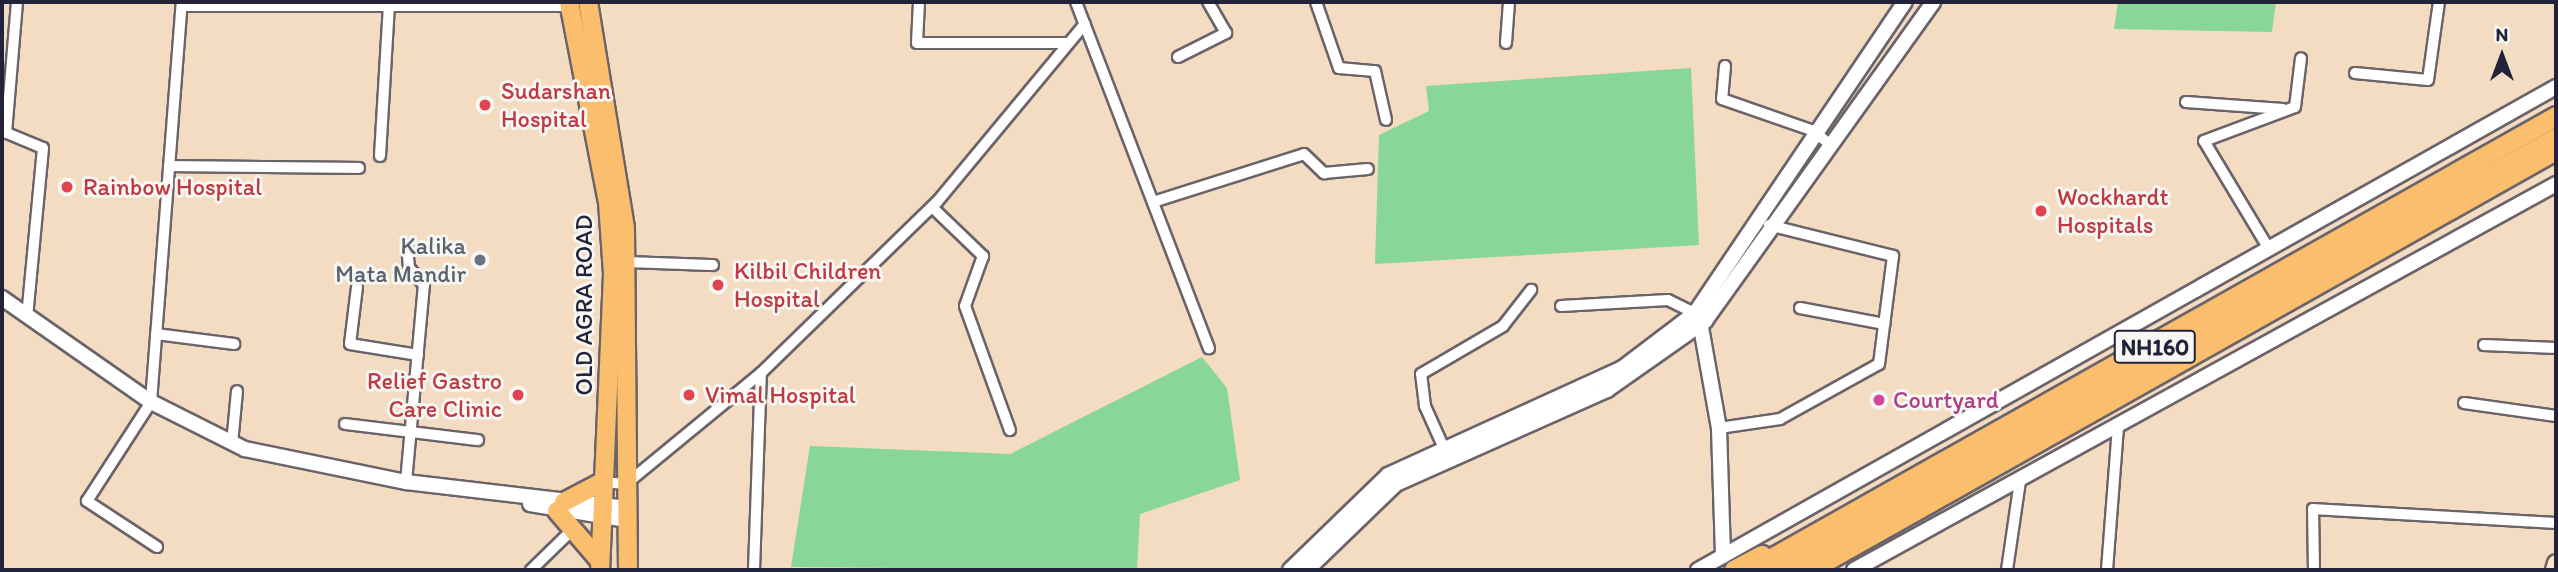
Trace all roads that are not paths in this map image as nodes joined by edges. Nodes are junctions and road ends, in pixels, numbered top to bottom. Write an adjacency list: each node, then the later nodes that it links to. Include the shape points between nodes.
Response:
1 (17, 2): 30 (street)
2 (588, 2): 45 (main road, OLD AGRA ROAD, via 625,228)
3 (919, 2): 17 (street, via 917,43)
4 (1076, 2): 16 (street)
5 (1208, 2): 19 (street, via 1226,33)
6 (1316, 2): 28 (street, via 1339,68 1375,71)
7 (1509, 2): 18 (street)
8 (1905, 2): 29 (street)
9 (1933, 2): 32 (street)
10 (2439, 2): 22 (street, via 2428,80)
11 (182, 4): 12 (street); 35 (street)
12 (301, 4): 13 (street)
13 (324, 4): 15 (street)
14 (569, 4): 15 (street); 76 (main road, OLD AGRA ROAD, via 608,201 613,274)
15 (389, 6): 34 (street)
16 (1084, 24): 17 (street); 39 (street)
17 (1068, 43): 40 (street)
18 (1506, 43)
19 (1178, 57)
20 (2301, 58): 26 (street, via 2298,102)
21 (1725, 66): 29 (street, via 1722,99)
22 (2355, 73)
23 (2556, 88): 44 (street)
24 (2186, 102): 26 (street)
25 (2556, 105): 84 (main road)
26 (2289, 109): 44 (street, via 2204,141)
27 (2556, 116): 92 (highway, NH160)
28 (1386, 120)
29 (1814, 131): 32 (street); 41 (street)
30 (4, 132): 52 (street, via 43,148)
31 (2556, 138): 93 (highway, NH160)
32 (1830, 145): 42 (street)
33 (2556, 151): 94 (main road)
34 (380, 156)
35 (169, 166): 36 (street); 55 (street)
36 (359, 168)
37 (1368, 169): 39 (street, via 1324,173 1304,154)
38 (2556, 184): 67 (street)
39 (1153, 202): 58 (street)
40 (932, 207): 61 (street); 68 (street, via 983,256 965,306)
41 (1756, 216): 42 (street); 53 (street)
42 (1770, 226): 53 (street); 54 (street, via 1893,256)
43 (407, 245): 60 (street, via 409,268 424,285)
44 (2269, 249): 84 (street)
45 (625, 262): 46 (street); 77 (main road, OLD AGRA ROAD)
46 (713, 265)
47 (357, 287): 60 (street, via 349,344)
48 (1531, 290): 73 (street, via 1503,326 1421,374 1425,406)
49 (2, 298): 52 (street)
50 (1561, 306): 53 (street, via 1668,300)
51 (1800, 308): 54 (street)
52 (27, 316): 63 (street)
53 (1700, 317): 69 (street); 73 (street, via 1606,390)
54 (1885, 324): 69 (street, via 1880,364 1870,374 1780,419)
55 (156, 334): 56 (street); 63 (street)
56 (234, 344)
57 (2484, 345): 59 (street)
58 (1209, 348)
59 (2556, 348)
60 (418, 355): 70 (street)
61 (761, 373): 77 (street); 90 (street)
62 (237, 391): 72 (street)
63 (151, 402): 72 (street); 83 (street, via 87,501)
64 (2464, 403): 65 (street)
65 (2556, 416)
66 (345, 424): 70 (street)
67 (2118, 428): 74 (street); 97 (street)
68 (1010, 429)
69 (1719, 429): 84 (street)
70 (411, 433): 71 (street); 75 (street)
71 (478, 440)
72 (232, 444): 75 (street, via 300,465)
73 (1446, 452): 87 (street, via 1370,504)
74 (2020, 481): 95 (street); 96 (street)
75 (406, 482): 78 (street)
76 (602, 482): 77 (street); 78 (main road); 79 (main road, OLD AGRA ROAD)
77 (626, 484): 80 (main road, OLD AGRA ROAD)
78 (560, 506): 79 (street); 82 (main road)
79 (600, 513): 80 (street); 86 (main road, OLD AGRA ROAD)
80 (627, 514): 89 (main road, OLD AGRA ROAD)
81 (2556, 523): 98 (street, via 2313,509)
82 (573, 529): 86 (main road); 88 (street)
83 (157, 547)
84 (1729, 563): 91 (street)
85 (2556, 563): 99 (main road)
86 (600, 566)
87 (1297, 569)
88 (531, 570)
89 (628, 570)
90 (754, 570)
91 (1698, 570)
92 (1750, 570)
93 (1782, 570)
94 (1812, 570)
95 (1853, 570)
96 (2007, 570)
97 (2107, 570)
98 (2314, 570)
99 (2554, 570)

